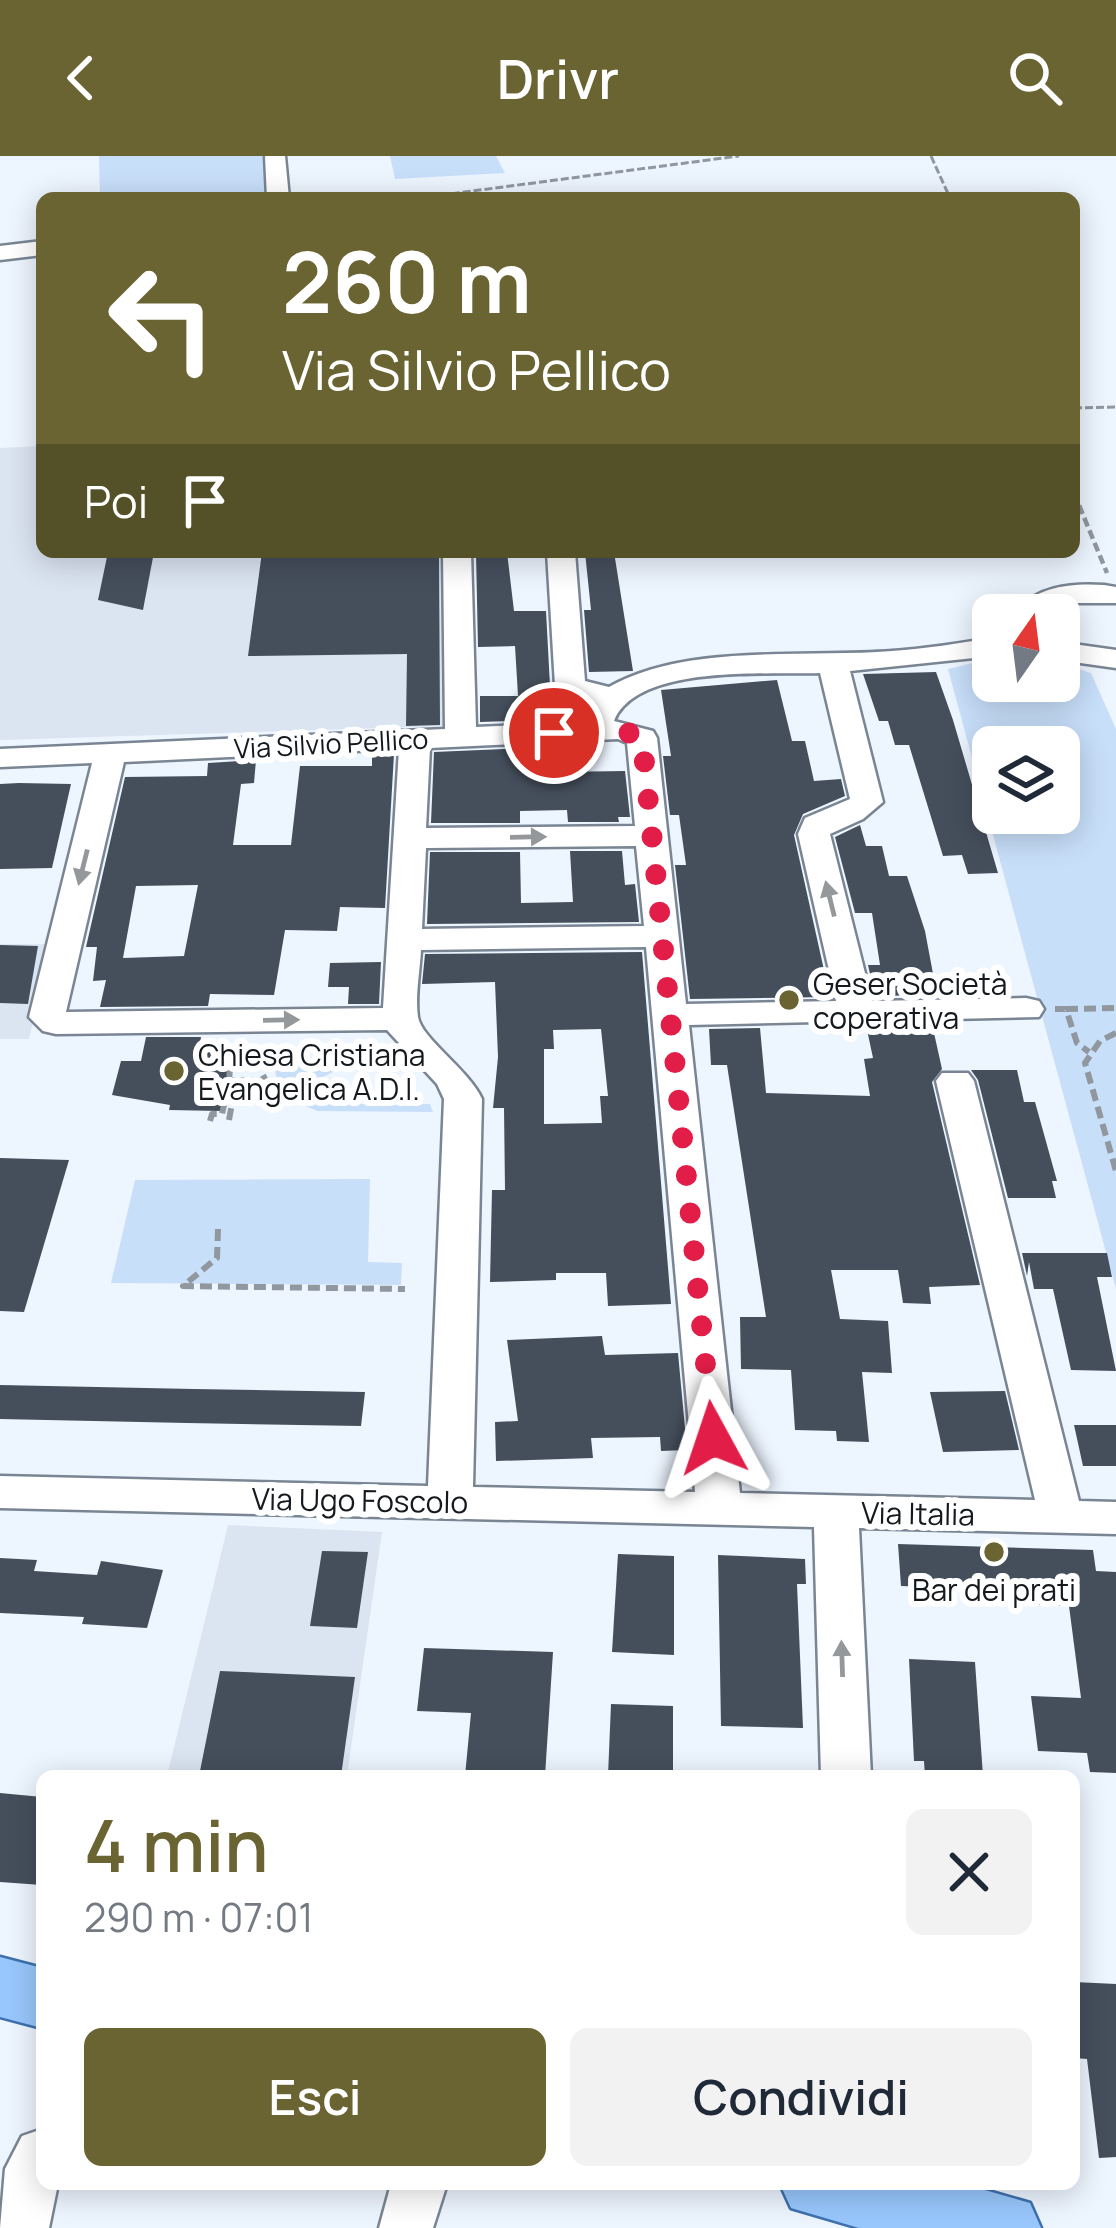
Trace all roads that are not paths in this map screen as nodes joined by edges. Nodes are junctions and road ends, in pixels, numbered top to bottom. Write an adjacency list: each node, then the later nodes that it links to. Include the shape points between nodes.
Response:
1 (275, 156): 2 (street)
2 (278, 192)
3 (36, 249): 4 (street)
4 (0, 254)
5 (457, 558): 15 (street)
6 (561, 558): 14 (street, via 570,686)
7 (579, 558): 14 (street)
8 (1114, 591): 9 (street)
9 (1066, 594)
10 (972, 649): 13 (street)
11 (1080, 656): 12 (street)
12 (1110, 662)
13 (838, 678): 14 (street, via 674,671); 24 (street, one-way to 13, via 814,834 816,824 866,802)
14 (601, 706): 15 (street, Via Silvio Pellico); 19 (street, via 621,730 642,738)
15 (461, 737): 16 (street, Via Silvio Pellico)
16 (415, 740): 17 (street, Via Silvio Pellico); 20 (street)
17 (110, 754): 18 (street, Via Silvio Pellico); 26 (street, one-way to 26, via 46,1017)
18 (0, 758)
19 (653, 836): 20 (street, one-way to 19); 21 (street)
20 (411, 838): 22 (street)
21 (664, 936): 22 (street); 25 (street)
22 (401, 940): 26 (street)
23 (1026, 1009): 24 (street)
24 (857, 1012): 25 (street)
25 (673, 1015): 30 (street)
26 (400, 1019): 29 (street, via 406,1036 454,1075 463,1099)
27 (956, 1081): 32 (street)
28 (0, 1492): 29 (street, Via Ugo Foscolo)
29 (450, 1502): 30 (street, Via Ugo Foscolo)
30 (719, 1508): 31 (street, Via Italia)
31 (836, 1511): 32 (street, Via Italia); 34 (street, one-way to 31)
32 (1061, 1517): 33 (street, Via Italia)
33 (1116, 1518)
34 (846, 1770)
35 (0, 1987): 36 (main road)
36 (36, 1996)
37 (36, 2164): 39 (street)
38 (857, 2190): 40 (main road)
39 (20, 2228)
40 (1003, 2228)

